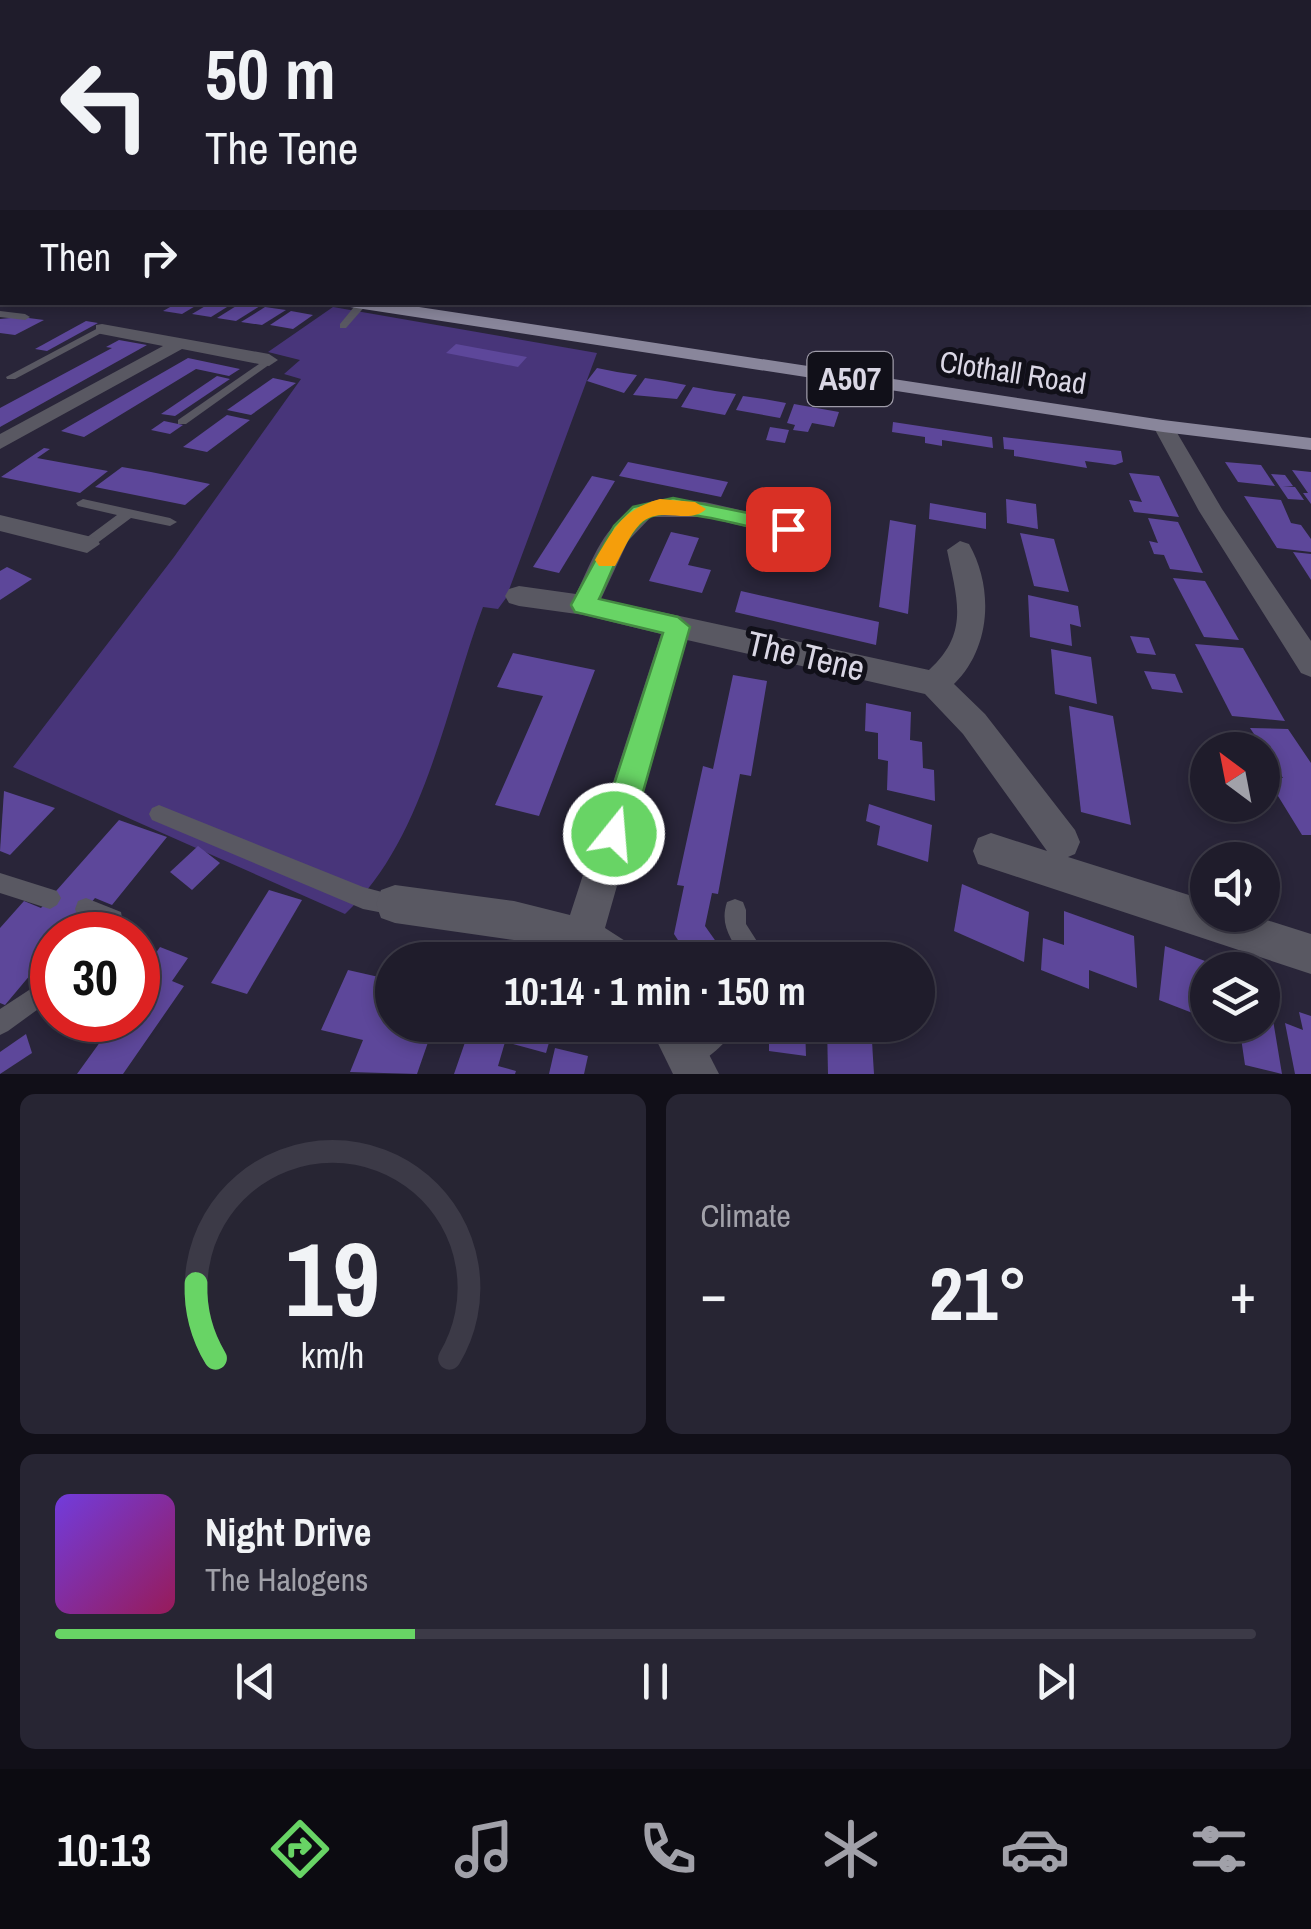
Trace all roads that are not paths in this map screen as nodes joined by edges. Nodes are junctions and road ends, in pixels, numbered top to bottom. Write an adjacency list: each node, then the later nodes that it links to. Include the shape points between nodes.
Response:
1 (355, 305): 5 (lane)
2 (363, 305): 11 (main road, Clothall Road / A507)
3 (0, 314): 4 (lane)
4 (25, 317)
5 (343, 326)
6 (102, 329): 7 (street); 9 (lane)
7 (177, 345): 8 (street); 12 (street)
8 (269, 360): 10 (lane)
9 (11, 377)
10 (182, 422)
11 (1163, 426): 13 (main road, Clothall Road / A507); 24 (street)
12 (0, 443)
13 (1311, 444)
14 (83, 503): 15 (lane)
15 (128, 513): 16 (lane); 19 (lane)
16 (170, 522)
17 (3, 526): 19 (street)
18 (788, 529): 22 (street, via 673,505 651,508 628,522)
19 (88, 544)
20 (960, 550): 25 (street, via 971,633 963,659)
21 (519, 596): 22 (street, The Tene)
22 (584, 605): 23 (street, The Tene)
23 (678, 627): 25 (street, The Tene); 35 (street)
24 (1311, 665)
25 (934, 684): 27 (street, via 974,724)
26 (159, 814): 31 (lane, via 362,898)
27 (1062, 842)
28 (991, 851): 38 (street)
29 (0, 884): 30 (lane)
30 (50, 898)
31 (395, 904): 35 (street)
32 (86, 909): 34 (lane)
33 (736, 910): 37 (lane, via 735,928)
34 (93, 912)
35 (582, 937): 36 (street)
36 (590, 942)
37 (745, 942)
38 (1311, 954)
39 (30, 1002): 40 (lane)
40 (0, 1024)

